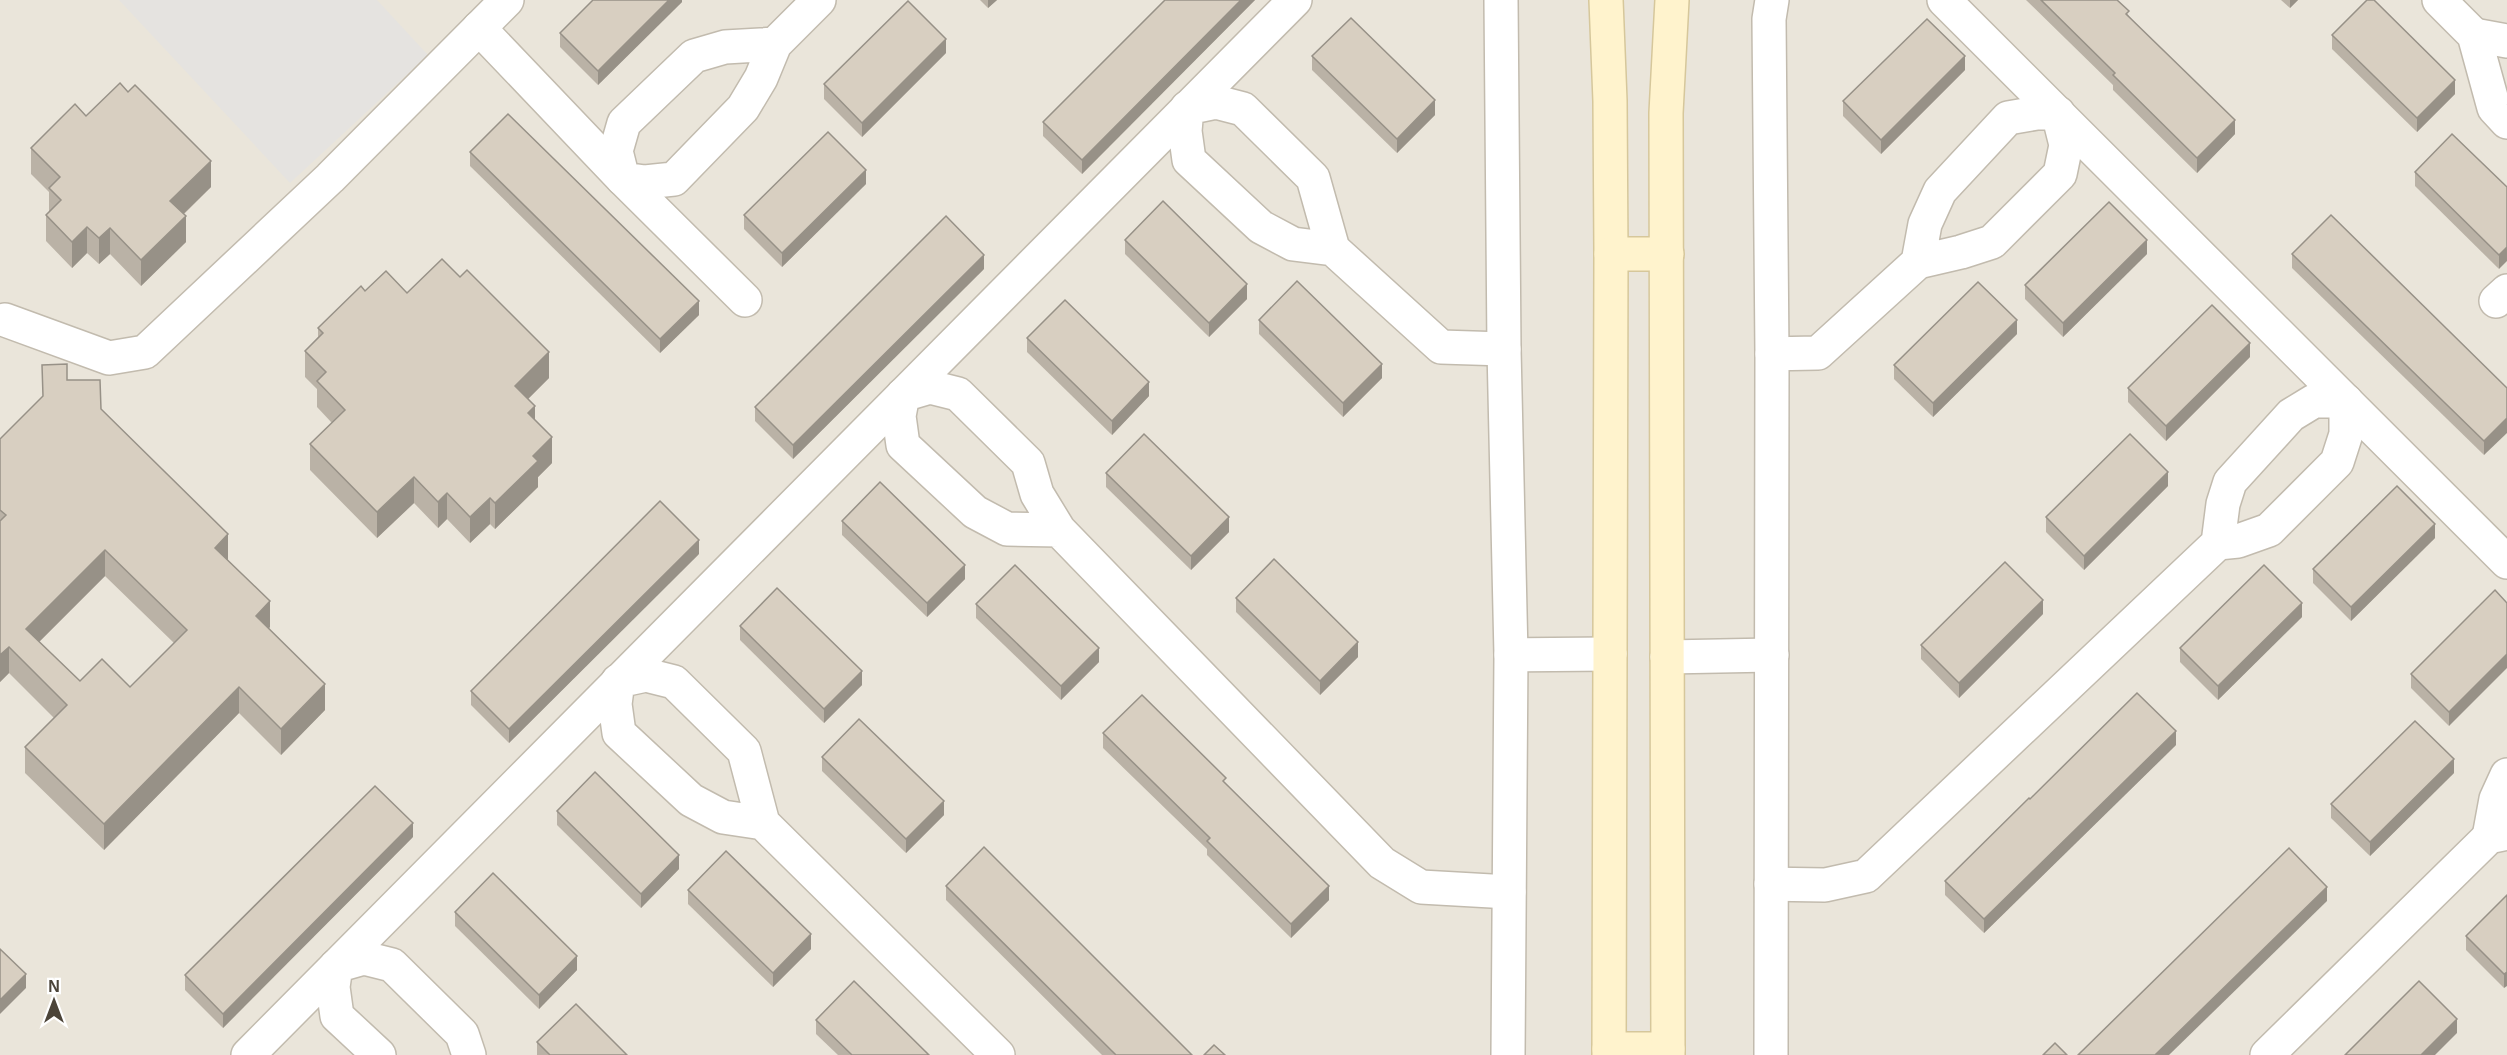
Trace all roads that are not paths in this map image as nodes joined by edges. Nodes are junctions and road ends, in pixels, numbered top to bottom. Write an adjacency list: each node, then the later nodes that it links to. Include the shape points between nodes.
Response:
1 (507, 0): 10 (street)
2 (819, 0): 13 (street)
3 (1295, 0): 14 (street)
4 (1501, 0): 24 (street)
5 (1606, 0): 19 (main road)
6 (1672, 0): 20 (main road, via 1666,113)
7 (1772, 0): 25 (street)
8 (1944, 0): 15 (street)
9 (2439, 0): 11 (street)
10 (479, 28): 17 (street); 23 (street, via 330,178 145,352 110,358)
11 (2475, 35): 12 (street); 16 (street, via 2494,108)
12 (2507, 41)
13 (775, 44): 17 (street, via 743,108 674,179); 17 (street, via 725,47 694,56 624,123 616,151)
14 (1187, 108): 18 (street, via 1189,160 1261,227 1293,244); 18 (street, via 1216,102 1244,109 1313,178); 26 (street)
15 (2058, 113): 21 (street, via 2008,118 1940,191 1925,224); 21 (street, via 2066,145 2060,174 1992,242); 27 (street)
16 (2507, 122)
17 (623, 179): 22 (street)
18 (1333, 249): 24 (street, via 1442,347)
19 (1611, 254): 20 (main road); 31 (main road)
20 (1667, 254): 34 (main road)
21 (1918, 262): 25 (street, via 1818,353)
22 (746, 300)
23 (5, 320)
24 (1504, 349): 32 (street)
25 (1772, 354): 33 (street)
26 (903, 395): 28 (street, via 930,387 957,394 1028,464 1037,494); 28 (street, via 899,416 903,445 975,512 1007,529); 35 (street)
27 (2346, 401): 29 (street, via 2346,434 2337,462 2269,530 2238,541); 29 (street, via 2314,401 2291,415 2230,482); 30 (street)
28 (1059, 530): 40 (street, via 1382,863 1421,887)
29 (2218, 543): 39 (street, via 1866,876 1825,885)
30 (2507, 562)
31 (1610, 654): 32 (street); 42 (main road)
32 (1511, 656): 40 (street)
33 (1772, 656): 34 (street); 39 (street)
34 (1667, 657): 43 (main road)
35 (618, 681): 37 (street, via 615,704 619,733 691,800 723,817); 37 (street, via 646,675 674,682 744,751); 41 (street)
36 (2507, 775): 38 (street, via 2496,799)
37 (763, 822): 47 (street)
38 (2498, 835): 50 (street)
39 (1771, 884): 49 (street)
40 (1509, 892): 48 (street)
41 (336, 966): 44 (street); 45 (street, via 333,987 337,1016); 46 (street, via 364,958 392,964 462,1034)
42 (1609, 1052): 43 (main road)
43 (1668, 1052)
44 (248, 1055)
45 (379, 1055)
46 (469, 1055)
47 (999, 1055)
48 (1508, 1055)
49 (1771, 1055)
50 (2267, 1055)

